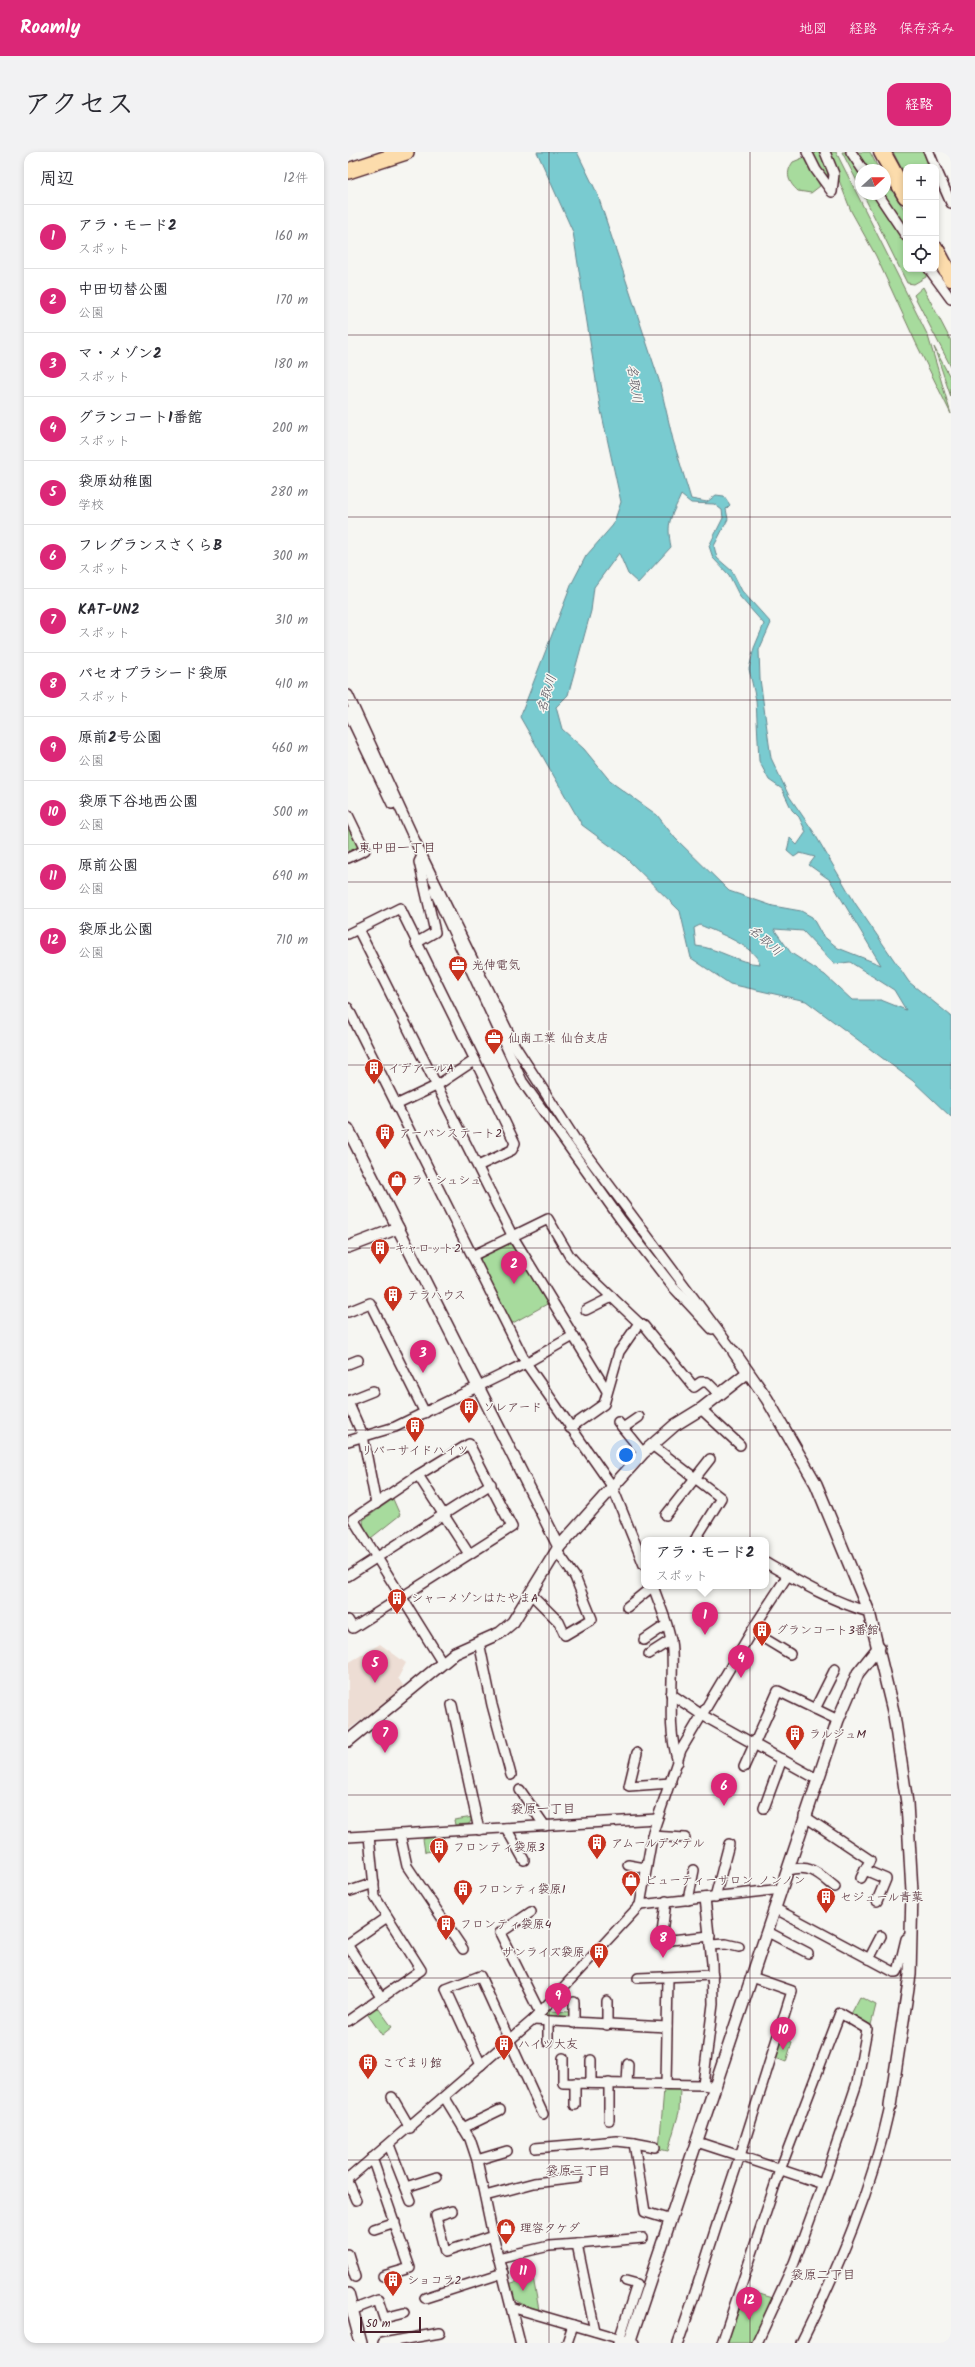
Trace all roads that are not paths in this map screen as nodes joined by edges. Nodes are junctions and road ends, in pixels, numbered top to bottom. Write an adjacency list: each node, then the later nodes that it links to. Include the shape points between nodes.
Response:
1 (379, 152): 8 (highway)
2 (406, 152): 11 (highway)
3 (807, 152): 4 (street, via 832,192 834,174)
4 (825, 152)
5 (851, 152): 9 (street)
6 (882, 152): 13 (highway)
7 (929, 152): 10 (street)
8 (348, 162)
9 (859, 164)
10 (934, 164)
11 (348, 171)
12 (939, 175): 15 (street)
13 (903, 190)
14 (882, 200): 16 (street)
15 (951, 203)
16 (903, 232)
17 (939, 256): 19 (highway)
18 (931, 272): 20 (street)
19 (951, 278)
20 (951, 299)
21 (348, 695): 24 (street)
22 (348, 712): 24 (street, via 393,807)
23 (348, 815): 25 (street, via 365,850)
24 (422, 856): 28 (street, via 419,862 435,932); 46 (street, via 515,1046 565,1125); 46 (street, via 448,925 522,1081 579,1164 673,1287)
25 (348, 858)
26 (358, 929): 27 (street); 28 (street, via 400,908); 33 (street)
27 (348, 934)
28 (416, 943): 32 (street)
29 (348, 1008): 30 (street)
30 (357, 1026): 31 (street); 34 (street)
31 (348, 1031)
32 (475, 1060): 33 (street); 36 (street, via 514,1143 512,1150)
33 (436, 1086): 34 (street); 36 (street)
34 (396, 1105): 40 (street)
35 (348, 1129): 37 (street)
36 (478, 1166): 38 (street)
37 (398, 1228): 39 (street); 51 (street)
38 (513, 1237): 40 (street); 41 (street, via 548,1219 569,1255); 45 (street)
39 (348, 1247)
40 (472, 1256): 48 (street)
41 (612, 1297): 42 (street); 44 (street)
42 (586, 1310)
43 (348, 1312): 57 (street, via 370,1303)
44 (639, 1323): 53 (street, via 619,1352); 54 (street, via 694,1387 701,1382 707,1382)
45 (573, 1336): 48 (street); 53 (street)
46 (734, 1352): 50 (street)
47 (358, 1360): 49 (street)
48 (526, 1362): 51 (street); 59 (street)
49 (348, 1364)
50 (747, 1373): 54 (street); 88 (street, via 767,1399 816,1484)
51 (478, 1387): 57 (street); 76 (street)
52 (373, 1391): 55 (street)
53 (608, 1391): 59 (street, via 604,1404)
54 (720, 1395): 56 (street)
55 (348, 1402): 60 (street)
56 (701, 1409): 62 (street, via 675,1425); 63 (street)
57 (425, 1413): 60 (street, via 395,1428)
58 (639, 1417): 64 (street, via 621,1425)
59 (570, 1428): 69 (street)
60 (363, 1436): 61 (street); 70 (street)
61 (348, 1441)
62 (652, 1445): 64 (street); 67 (street)
63 (740, 1445)
64 (643, 1453): 69 (street)
65 (710, 1459): 67 (street)
66 (418, 1475): 68 (street, via 470,1444); 70 (street); 71 (street)
67 (696, 1479): 72 (street); 73 (street, via 721,1498)
68 (491, 1484): 71 (street); 77 (street, via 512,1526)
69 (612, 1486): 74 (street); 76 (street)
70 (376, 1504): 79 (street, via 353,1520)
71 (444, 1514): 77 (street); 79 (street)
72 (666, 1515)
73 (697, 1537)
74 (634, 1540): 75 (street); 78 (street)
75 (641, 1541)
76 (558, 1549): 85 (street); 85 (street, via 575,1576 592,1619 565,1635 559,1622)
77 (469, 1554): 86 (street)
78 (641, 1558)
79 (377, 1559): 82 (street); 86 (street)
80 (769, 1565): 81 (street)
81 (788, 1575): 88 (street, via 851,1607); 91 (street)
82 (348, 1576)
83 (649, 1589): 87 (street)
84 (654, 1589): 89 (street)
85 (531, 1594): 94 (street, via 513,1622 500,1633)
86 (402, 1598): 90 (street); 98 (street)
87 (627, 1607)
88 (869, 1612): 95 (street)
89 (666, 1625): 92 (street); 93 (street)
90 (350, 1626)
91 (752, 1631): 97 (street); 103 (street)
92 (644, 1640)
93 (671, 1640): 96 (street); 100 (street)
94 (479, 1642): 98 (street); 112 (street, via 492,1705)
95 (879, 1647): 104 (street, via 858,1673); 146 (street, via 894,1714 907,1803 912,1892)
96 (649, 1654)
97 (790, 1654)
98 (442, 1662): 105 (street)
99 (835, 1669): 102 (street)
100 (671, 1694): 103 (street); 110 (street, via 669,1720)
101 (452, 1705): 121 (street)
102 (815, 1709): 104 (street); 107 (street, via 778,1691)
103 (702, 1715): 107 (street); 110 (street)
104 (838, 1720): 113 (street)
105 (353, 1735): 106 (street)
106 (348, 1741)
107 (754, 1744): 109 (street); 111 (street)
108 (637, 1754): 114 (street, via 629,1786)
109 (782, 1759): 113 (street); 116 (street)
110 (678, 1762): 114 (street)
111 (744, 1767)
112 (511, 1775)
113 (817, 1779): 117 (street)
114 (671, 1783): 118 (street)
115 (520, 1790): 119 (street)
116 (764, 1808)
117 (804, 1816): 132 (street); 138 (street, via 870,1860 863,1874 886,1879)
118 (657, 1819): 119 (street); 124 (street)
119 (545, 1826): 120 (street)
120 (506, 1828): 121 (street); 128 (street)
121 (479, 1830): 122 (street)
122 (400, 1834): 123 (street); 151 (street, via 407,1866)
123 (369, 1836): 125 (street); 133 (street)
124 (652, 1836): 126 (street); 130 (street)
125 (348, 1837)
126 (685, 1838)
127 (729, 1844): 137 (street)
128 (524, 1860)
129 (628, 1865): 130 (street)
130 (645, 1868): 141 (street)
131 (694, 1870): 139 (street)
132 (789, 1870): 134 (street, via 801,1867 812,1870); 135 (street)
133 (374, 1883): 136 (street); 144 (street, via 375,1897)
134 (835, 1887)
135 (782, 1889): 137 (street); 142 (street)
136 (350, 1891)
137 (710, 1897): 139 (street); 148 (street)
138 (882, 1897)
139 (688, 1900): 140 (street)
140 (666, 1901): 141 (street); 148 (street, via 660,1941)
141 (640, 1905): 161 (street)
142 (776, 1909): 145 (street); 153 (street)
143 (531, 1912): 161 (street, via 500,1933)
144 (387, 1917): 149 (street); 158 (street, via 421,1970)
145 (768, 1932): 152 (street); 157 (street)
146 (911, 1935): 153 (street, via 906,1939 897,1972); 184 (street, via 910,1975)
147 (881, 1936): 153 (street)
148 (710, 1941): 150 (street); 154 (street)
149 (348, 1945): 158 (street)
150 (739, 1947)
151 (463, 1949)
152 (808, 1953)
153 (869, 1959)
154 (713, 1975): 156 (street); 179 (street, via 712,2019)
155 (638, 1978): 156 (street)
156 (668, 1978): 167 (street)
157 (752, 1978): 180 (street); 196 (street, via 792,1991)
158 (381, 1997): 163 (street)
159 (607, 2001): 166 (street)
160 (574, 2002): 165 (street)
161 (540, 2013): 162 (street)
162 (533, 2020): 164 (street); 168 (street)
163 (348, 2021)
164 (548, 2022): 165 (street); 169 (street)
165 (574, 2023): 166 (street)
166 (606, 2025): 167 (street)
167 (667, 2027): 178 (street)
168 (510, 2040): 173 (street); 173 (street, via 480,1976 446,1989); 186 (street)
169 (548, 2042)
170 (563, 2058): 174 (street, via 563,2083)
171 (591, 2060): 175 (street)
172 (628, 2064): 177 (street)
173 (481, 2065): 182 (street)
174 (575, 2083): 175 (street); 183 (street)
175 (591, 2083): 176 (street)
176 (609, 2084): 177 (street); 187 (street)
177 (627, 2084): 178 (street)
178 (666, 2084): 179 (street)
179 (703, 2085): 180 (street)
180 (715, 2087): 190 (street)
181 (392, 2097): 188 (street)
182 (444, 2098): 188 (street); 189 (street)
183 (575, 2106)
184 (890, 2106): 237 (street, via 883,2138 840,2262)
185 (500, 2110): 189 (street)
186 (544, 2114)
187 (609, 2120)
188 (410, 2128): 192 (street)
189 (463, 2128): 198 (street)
190 (697, 2142): 196 (street); 209 (street)
191 (634, 2143): 193 (street); 194 (street, via 617,2141); 209 (street, via 645,2212)
192 (389, 2145): 197 (street); 204 (street)
193 (655, 2147)
194 (535, 2148)
195 (507, 2152): 198 (street)
196 (740, 2156): 199 (street); 234 (street)
197 (372, 2158): 202 (street); 210 (street)
198 (477, 2160): 205 (street)
199 (780, 2170): 203 (street); 203 (street, via 840,2012 867,2029 858,2084); 235 (street)
200 (437, 2177): 204 (street)
201 (577, 2178): 205 (street, via 534,2184)
202 (348, 2180): 206 (street)
203 (823, 2184): 236 (street, via 794,2263)
204 (406, 2188): 207 (street)
205 (485, 2196): 212 (street)
206 (356, 2200)
207 (411, 2201)
208 (452, 2211): 212 (street, via 436,2216 445,2252)
209 (671, 2220): 229 (street)
210 (395, 2222): 211 (street); 218 (street, via 410,2268)
211 (374, 2230)
212 (492, 2236): 216 (street)
213 (643, 2238): 214 (street)
214 (577, 2244): 216 (street, via 549,2246); 227 (street)
215 (348, 2255): 219 (street)
216 (498, 2258): 217 (street)
217 (502, 2273): 222 (street); 223 (street)
218 (383, 2276)
219 (354, 2277)
220 (626, 2281): 229 (street, via 637,2284)
221 (348, 2294): 225 (street)
222 (425, 2298)
223 (511, 2307): 226 (street); 232 (street)
224 (404, 2313): 225 (street, via 384,2318 377,2296)
225 (352, 2318): 230 (street)
226 (573, 2325): 227 (street); 233 (street)
227 (595, 2331): 229 (street)
228 (440, 2333): 231 (street)
229 (626, 2342)
230 (361, 2343)
231 (383, 2343)
232 (520, 2343)
233 (567, 2343)
234 (678, 2343)
235 (722, 2343)
236 (757, 2343)
237 (801, 2343)

